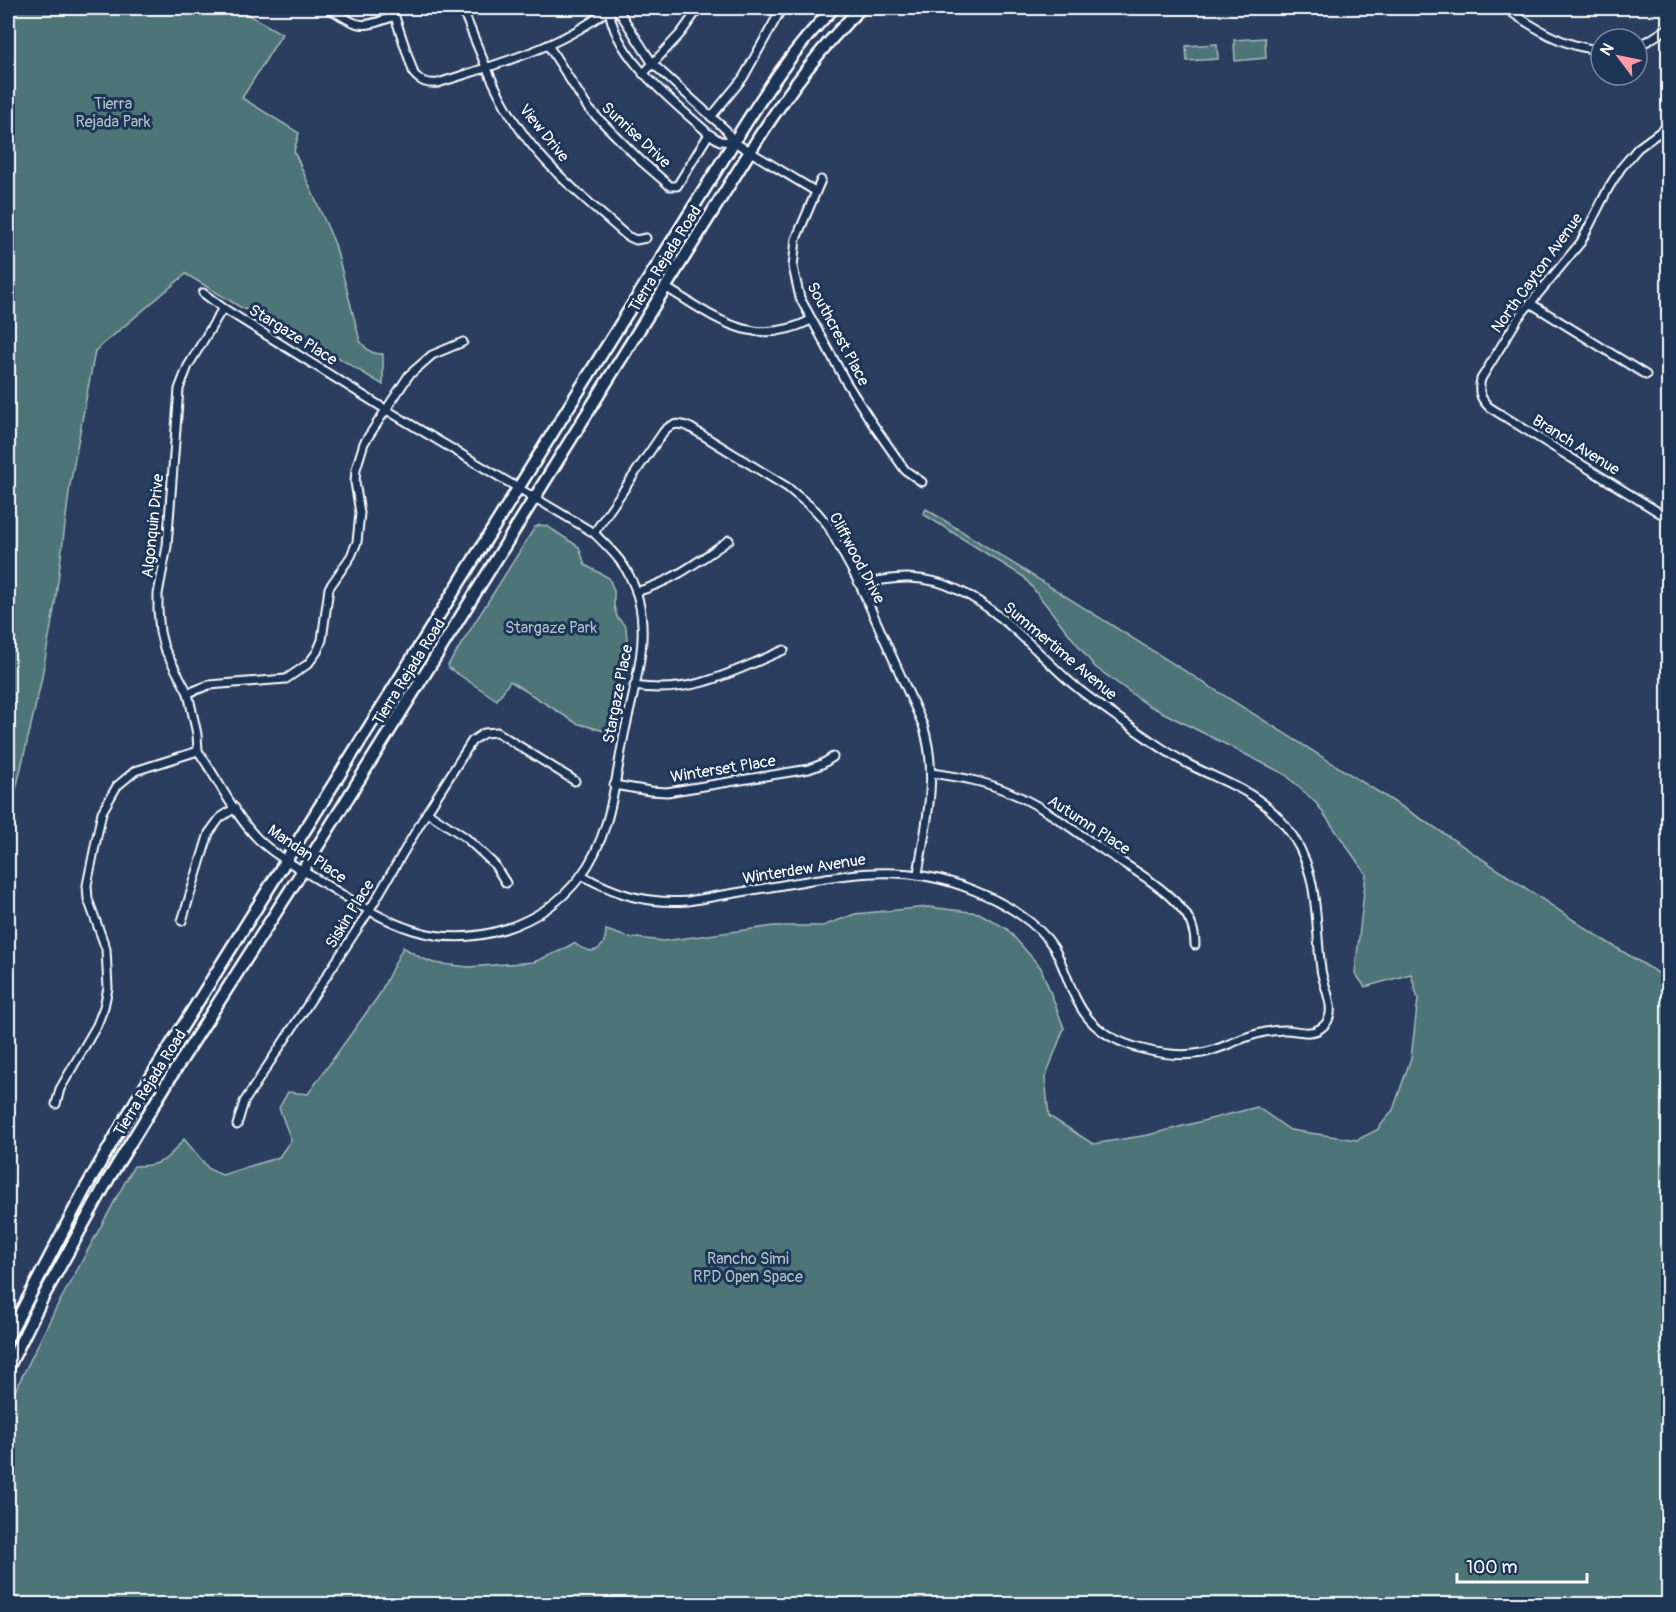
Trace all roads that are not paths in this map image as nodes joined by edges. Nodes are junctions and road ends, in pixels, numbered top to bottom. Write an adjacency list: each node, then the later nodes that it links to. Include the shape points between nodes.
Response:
1 (328, 8): 10 (street, via 355,24 367,26)
2 (392, 8): 10 (street)
3 (462, 8): 16 (street, View Drive)
4 (610, 8): 13 (street); 15 (street, via 620,14); 17 (street, via 610,21)
5 (699, 8): 15 (street)
6 (782, 8): 18 (street, via 743,78)
7 (834, 8): 21 (main road, Tierra Rejada Road, via 778,74)
8 (861, 8): 22 (main road, Tierra Rejada Road, via 806,69)
9 (1505, 8): 14 (street, via 1552,38)
10 (395, 16): 16 (street, via 414,74 420,81 430,84)
11 (1668, 28): 12 (street)
12 (1649, 40)
13 (548, 45): 16 (street); 20 (street, Sunrise Drive, via 588,108 670,186 677,186)
14 (1589, 48)
15 (653, 64): 17 (street); 18 (street)
16 (486, 67): 25 (street, View Drive, via 512,118 538,153 627,236 636,240)
17 (643, 74): 20 (street)
18 (711, 117): 21 (street)
19 (1668, 126): 28 (street, North Cayton Avenue, via 1638,148 1621,168 1581,242)
20 (709, 134): 21 (street, via 720,141)
21 (734, 142): 22 (street); 36 (main road, Tierra Rejada Road)
22 (750, 151): 24 (street); 26 (main road, Tierra Rejada Road)
23 (821, 180): 24 (street, Southcrest Place)
24 (815, 191): 30 (street, Southcrest Place, via 800,224 794,253 795,283)
25 (646, 238)
26 (665, 287): 30 (street, via 743,329 785,331); 37 (main road, Tierra Rejada Road)
27 (202, 293): 29 (street, Stargaze Place)
28 (1530, 303): 32 (street); 33 (street, North Cayton Avenue)
29 (224, 308): 34 (street, Stargaze Place); 45 (street, Algonquin Drive, via 188,366 179,389 167,546 158,594 160,632)
30 (811, 320): 35 (street, Southcrest Place, via 872,423 905,470)
31 (463, 342): 34 (street, via 421,363)
32 (1646, 375)
33 (1479, 387): 38 (street, Branch Avenue, via 1489,407)
34 (385, 409): 36 (street, Stargaze Place); 45 (street, via 359,455 355,482 360,513 357,542 329,588 326,626 317,652 286,680 209,686)
35 (922, 482)
36 (519, 487): 37 (street, Stargaze Place); 53 (main road, Tierra Rejada Road)
37 (534, 497): 39 (street, Stargaze Place); 54 (main road, Tierra Rejada Road)
38 (1668, 518)
39 (594, 533): 41 (street, Cliffwood Drive, via 664,431 683,424 787,487 816,511); 42 (street, Stargaze Place, via 620,560)
40 (729, 540): 42 (street, via 676,577)
41 (860, 585): 48 (street, Cliffwood Drive, via 923,725); 61 (street, Summertime Avenue, via 885,578 912,577 961,591 1000,618 1090,699 1172,755 1240,788 1269,808 1297,842 1312,877 1321,970 1331,1005 1330,1016 1320,1029)
42 (636, 592): 44 (street, Stargaze Place, via 641,609 642,645)
43 (784, 650): 44 (street, via 697,685 666,689)
44 (634, 686): 50 (street, Stargaze Place)
45 (188, 693): 46 (street, Algonquin Drive)
46 (198, 751): 51 (street, Mandan Place); 62 (street, via 135,771 117,786 102,812 87,885 106,949 108,988 98,1025 60,1089)
47 (833, 757): 50 (street, Winterset Place, via 809,769 680,790 650,791)
48 (932, 773): 55 (street, Cliffwood Drive); 60 (street, Autumn Place, via 988,784 1040,808 1168,895 1191,920)
49 (575, 781): 52 (street, Siskin Place, via 497,732 484,733 472,741)
50 (614, 785): 56 (street, Stargaze Place, via 603,832)
51 (235, 808): 53 (street, Mandan Place, via 255,836); 59 (street, via 220,818 209,833)
52 (427, 812): 57 (street, via 465,837 494,864); 58 (street, Siskin Place)
53 (287, 861): 54 (street, Mandan Place); 64 (main road, Tierra Rejada Road, via 136,1101)
54 (303, 870): 58 (street, Mandan Place); 65 (main road, Tierra Rejada Road, via 109,1178)
55 (918, 874): 56 (street, Winterdew Avenue, via 855,873 666,903 626,896); 61 (street, Winterdew Avenue, via 975,890 1028,922 1054,949 1089,1020 1116,1039 1155,1052 1185,1055)
56 (581, 875): 58 (street, Stargaze Place, via 548,908 528,920 484,934 437,935)
57 (506, 884)
58 (369, 911): 63 (street, Siskin Place, via 244,1102)
59 (182, 921)
60 (1195, 945)
61 (1282, 1030)
62 (56, 1104)
63 (237, 1125)
64 (8, 1337)
65 (8, 1368)

